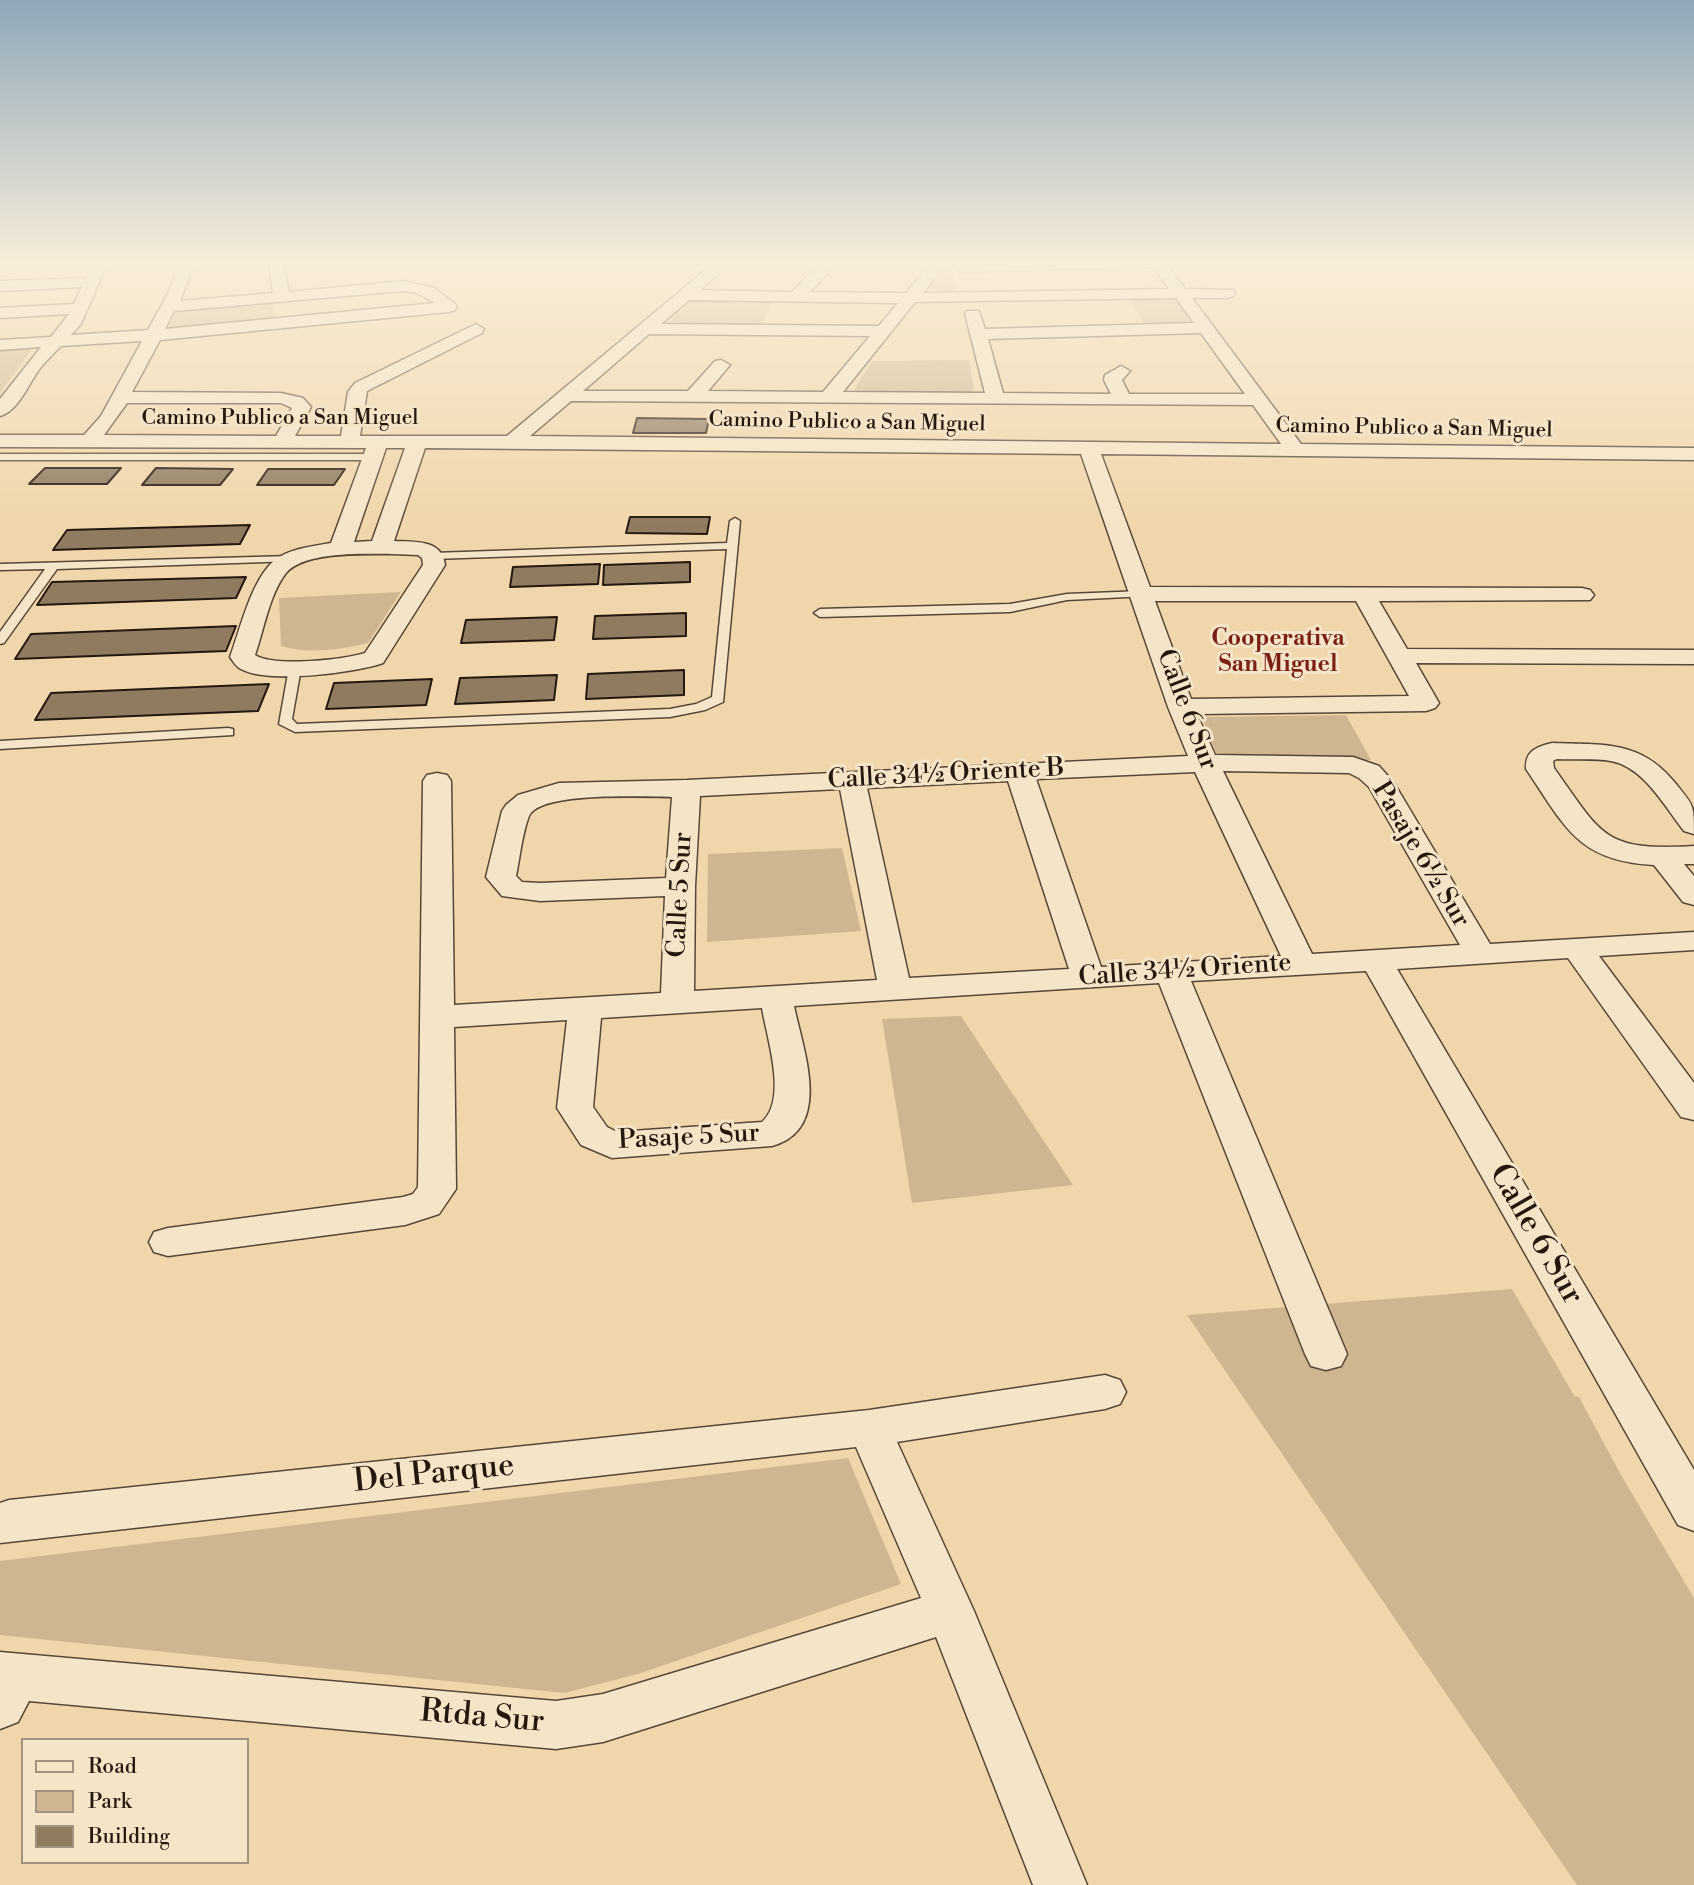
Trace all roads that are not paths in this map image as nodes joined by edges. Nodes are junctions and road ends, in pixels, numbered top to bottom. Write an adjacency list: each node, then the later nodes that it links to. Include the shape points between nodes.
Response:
1 (48, 350): 17 (street)
2 (147, 350): 11 (street)
3 (434, 350): 21 (street, via 361,387)
4 (621, 350): 10 (street)
5 (868, 350): 13 (street)
6 (982, 350): 14 (street)
7 (1221, 350): 16 (street)
8 (722, 365): 12 (street)
9 (1121, 371): 15 (street, via 1113,377)
10 (566, 396): 12 (street); 23 (street)
11 (120, 397): 19 (street); 20 (street, via 281,398 297,402 302,407)
12 (693, 397): 13 (street)
13 (829, 397): 14 (street)
14 (995, 398): 15 (street)
15 (1123, 399): 16 (street)
16 (1258, 400): 26 (street)
17 (4, 402)
18 (0, 441): 19 (street, Camino Publico a San Miguel)
19 (89, 441): 20 (street, Camino Publico a San Miguel)
20 (282, 442): 21 (street, Camino Publico a San Miguel)
21 (350, 442): 25 (street, Camino Publico a San Miguel)
22 (417, 442): 23 (street, Camino Publico a San Miguel); 25 (street, Camino Publico a San Miguel); 31 (street)
23 (512, 442): 24 (street, Camino Publico a San Miguel)
24 (1089, 448): 26 (street, Camino Publico a San Miguel); 38 (street, Calle 6 Sur)
25 (376, 450): 28 (lane); 32 (street)
26 (1295, 450): 27 (street, Camino Publico a San Miguel)
27 (1694, 454)
28 (0, 457)
29 (735, 521): 30 (lane)
30 (733, 546): 33 (lane); 44 (lane, via 718,699 700,707 670,713 295,728 285,719)
31 (381, 548): 32 (street); 33 (street, via 424,549)
32 (340, 550): 34 (street)
33 (433, 556): 44 (street, via 434,565 374,658 356,664)
34 (291, 559): 35 (lane); 44 (street, via 276,569 242,657 250,664)
35 (54, 565): 36 (lane); 41 (lane)
36 (0, 567)
37 (1363, 593): 38 (street); 39 (street); 42 (street)
38 (1143, 594): 40 (lane, via 1092,594 1010,608); 45 (street, Calle 6 Sur)
39 (1582, 595)
40 (820, 613)
41 (0, 640)
42 (1400, 656): 43 (street); 45 (street, via 1426,703)
43 (1694, 657)
44 (295, 668)
45 (1181, 707): 48 (street, Calle 6 Sur)
46 (228, 732): 47 (lane)
47 (0, 745)
48 (1205, 764): 49 (street, Calle 34½ Oriente B); 50 (street, Calle 34½ Oriente B); 63 (street, Calle 6 Sur)
49 (1353, 765): 61 (street, Pasaje 6½ Sur, via 1380,783)
50 (1019, 771): 52 (street, Calle 34½ Oriente B); 65 (street)
51 (437, 780): 70 (street)
52 (852, 780): 53 (street, Calle 34½ Oriente B); 66 (street)
53 (687, 788): 57 (street, Calle 5 Sur); 57 (street, Calle 34½ Oriente B, via 559,791 528,801 516,811 501,877 513,890 540,892)
54 (1694, 825): 56 (street, via 1653,773 1637,761 1615,753 1552,751 1539,758 1540,769 1589,836 1613,849)
55 (1694, 855): 56 (street)
56 (1663, 856): 58 (street)
57 (680, 886): 68 (street, Calle 5 Sur)
58 (1694, 896)
59 (1694, 941): 60 (street, Calle 34½ Oriente)
60 (1577, 948): 61 (street, Calle 34½ Oriente); 71 (street)
61 (1480, 953): 62 (street, Calle 34½ Oriente)
62 (1376, 960): 63 (street, Calle 34½ Oriente); 76 (street, Calle 6 Sur)
63 (1301, 964): 64 (street, Calle 34½ Oriente)
64 (1171, 972): 65 (street, Calle 34½ Oriente); 73 (street)
65 (1088, 977): 66 (street, Calle 34½ Oriente)
66 (895, 988): 67 (street, Calle 34½ Oriente)
67 (776, 996): 68 (street, Calle 34½ Oriente); 69 (street, Pasaje 5 Sur, via 794,1092 788,1119 772,1134 612,1145 594,1136 575,1108)
68 (677, 1001): 69 (street, Calle 34½ Oriente)
69 (585, 1009): 70 (street, Calle 34½ Oriente)
70 (437, 1017): 72 (street, via 437,1189 426,1204 405,1211)
71 (1694, 1108)
72 (168, 1242)
73 (1326, 1354)
74 (1105, 1392): 75 (street, Del Parque)
75 (869, 1428): 77 (street, Del Parque); 78 (street)
76 (1694, 1511)
77 (0, 1523)
78 (950, 1611): 79 (street, Rtda Sur, via 603,1718 556,1725); 80 (street)
79 (5, 1686)
80 (1060, 1885)

